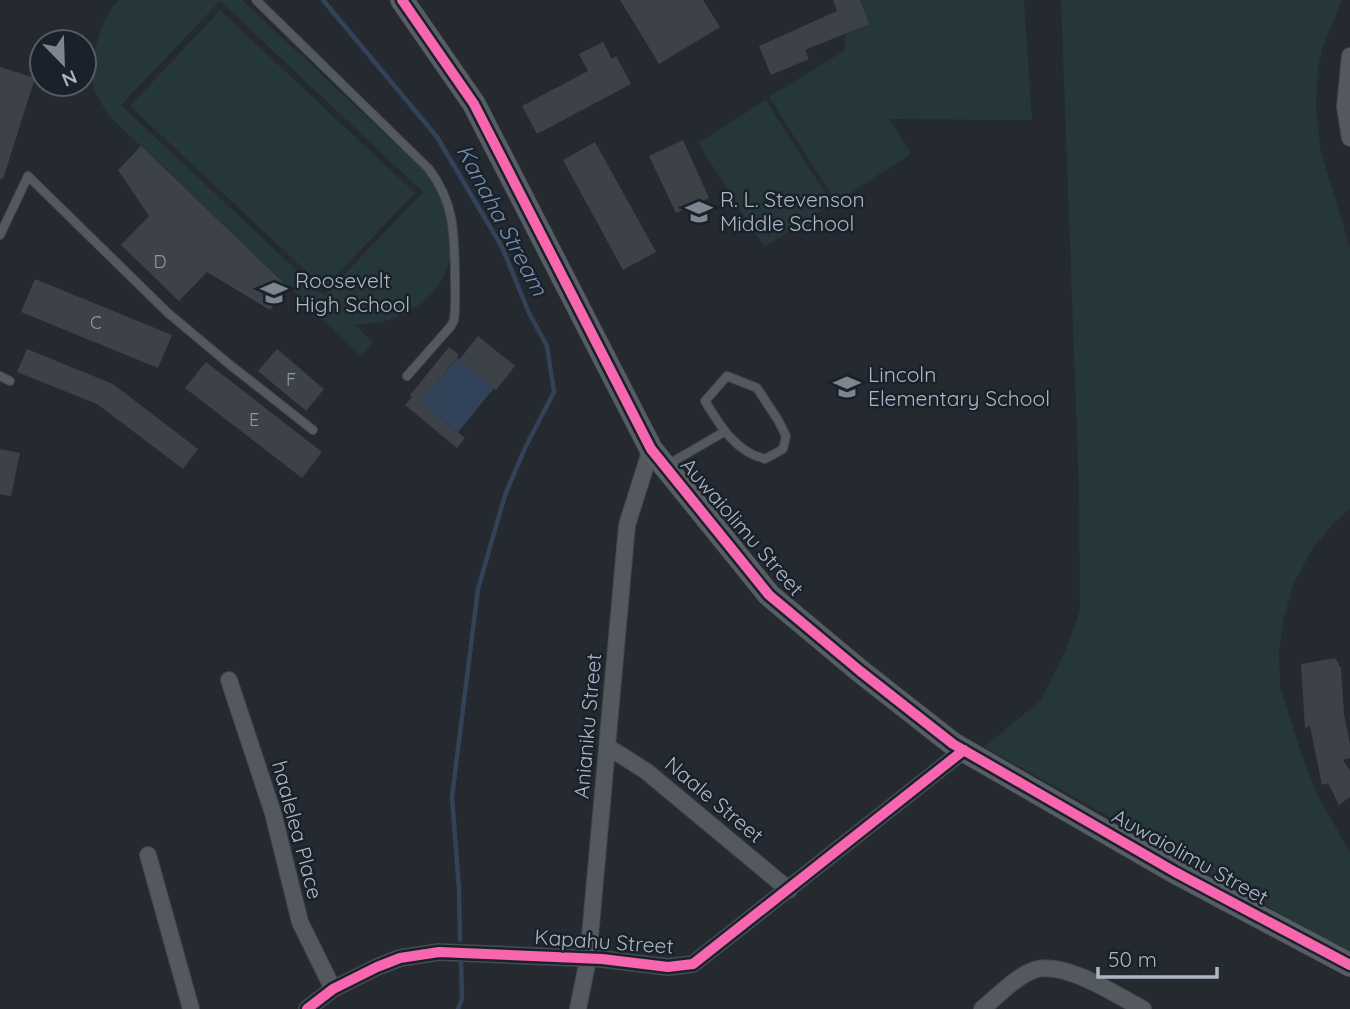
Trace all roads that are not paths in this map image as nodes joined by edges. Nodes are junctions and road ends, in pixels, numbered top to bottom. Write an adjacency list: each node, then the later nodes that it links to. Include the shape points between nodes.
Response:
1 (256, 0): 7 (lane, via 429,169 444,192 454,227 454,320)
2 (402, 0): 11 (street, Auwaiolimu Street, via 474,104)
3 (1350, 56): 4 (street, via 1345,107)
4 (1350, 138)
5 (0, 235): 9 (lane, via 28,176 168,313)
6 (0, 376): 8 (lane)
7 (407, 376)
8 (10, 381)
9 (313, 430)
10 (724, 432): 10 (lane, via 752,456 765,459 783,449 786,436 757,388 727,376 705,401); 11 (lane)
11 (657, 458): 13 (street, Anianiku Street, via 627,525); 14 (street, Auwaiolimu Street, via 769,595)
12 (229, 680): 19 (street, haalelea Place, via 273,813 300,922)
13 (608, 747): 16 (street, Naale Street, via 646,771); 17 (street, Anianiku Street)
14 (964, 750): 16 (street, Kapahu Street); 18 (street, Auwaiolimu Street, via 1175,872)
15 (148, 855): 20 (street)
16 (789, 890): 17 (street, Kapahu Street, via 689,965)
17 (588, 959): 19 (street, Kapahu Street, via 439,952 400,958); 22 (street, Anianiku Street)
18 (1350, 965)
19 (333, 989): 21 (street, Kapahu Street)
20 (191, 1009)
21 (307, 1009)
22 (578, 1009)
23 (982, 1009): 24 (street, via 1026,974 1044,968 1063,970)
24 (1143, 1009)

